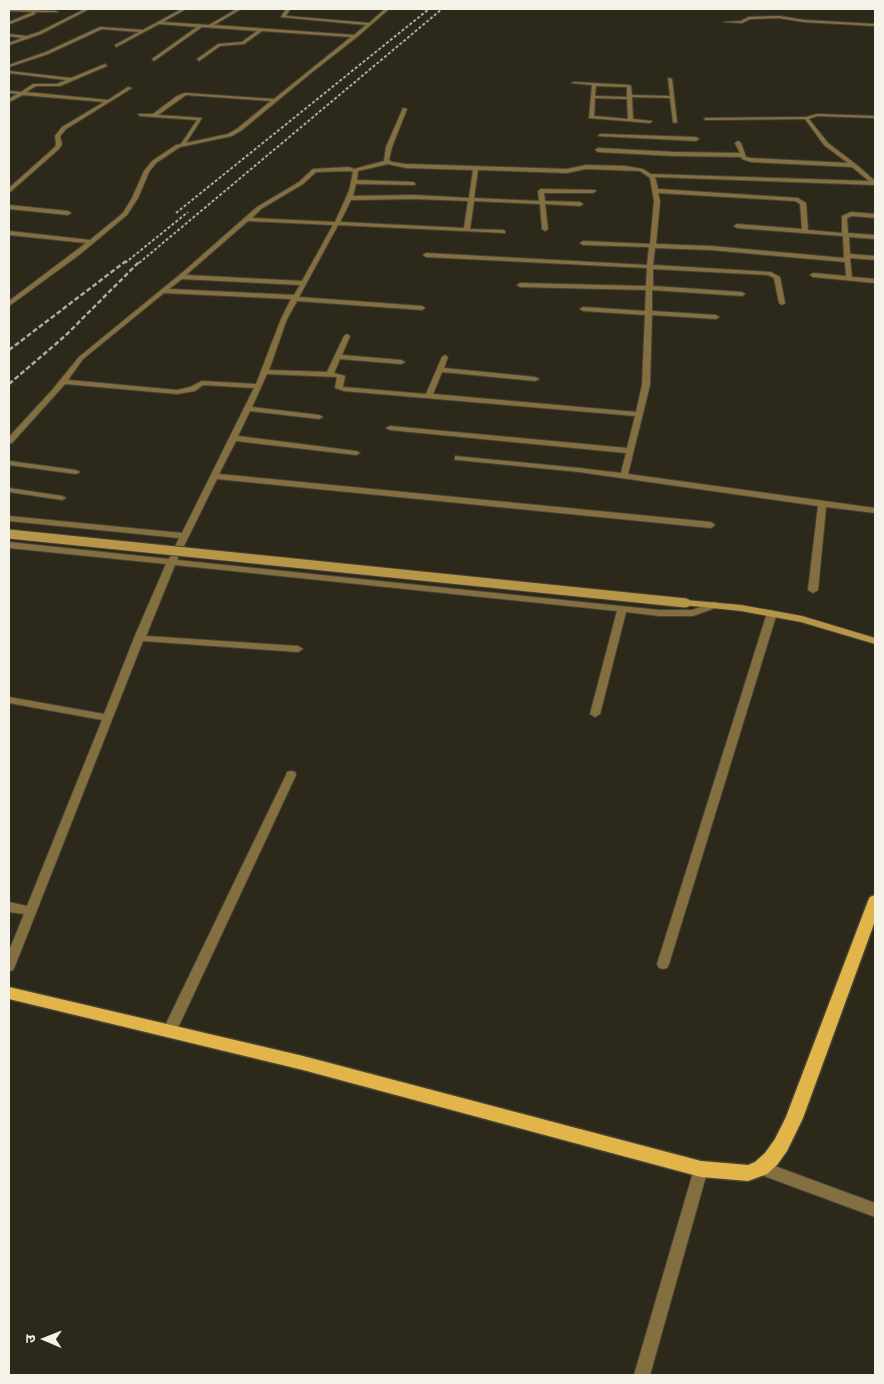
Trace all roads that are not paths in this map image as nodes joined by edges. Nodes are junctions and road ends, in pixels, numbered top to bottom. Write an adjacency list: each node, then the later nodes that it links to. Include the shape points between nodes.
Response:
1 (87, 9): 20 (street)
2 (184, 9): 11 (street)
3 (239, 9): 15 (street)
4 (288, 9): 12 (street, via 282,17)
5 (387, 9): 12 (street)
6 (9, 10): 7 (street)
7 (38, 11): 8 (street); 10 (street)
8 (56, 12)
9 (726, 22): 13 (street, via 779,17)
10 (10, 23)
11 (158, 23): 14 (street); 17 (street)
12 (370, 24): 19 (street)
13 (875, 24)
14 (202, 25): 15 (street); 23 (street)
15 (210, 26): 16 (street)
16 (262, 29): 19 (street); 24 (street, via 243,43 219,45)
17 (144, 31): 22 (street); 26 (street, via 101,28 48,53)
18 (9, 35): 20 (street)
19 (356, 36): 38 (street)
20 (29, 37): 21 (street)
21 (9, 44)
22 (116, 46)
23 (154, 60)
24 (199, 60)
25 (105, 65): 28 (street)
26 (9, 66)
27 (9, 72): 28 (street)
28 (72, 79): 34 (street, via 58,85 35,85)
29 (670, 79): 37 (street)
30 (574, 83): 31 (street)
31 (594, 84): 35 (street); 36 (street, via 629,86)
32 (130, 88): 40 (street)
33 (9, 92): 34 (street)
34 (22, 93): 39 (street); 40 (street)
35 (592, 97): 36 (street); 46 (street, via 590,117)
36 (630, 97): 37 (street); 48 (street)
37 (672, 97): 50 (street)
38 (275, 100): 43 (street, via 185,94); 54 (street, via 235,133)
39 (9, 101)
40 (108, 101): 66 (street, via 59,133 57,148)
41 (405, 109): 57 (street, via 389,147)
42 (140, 114): 43 (street)
43 (155, 115): 54 (street, via 200,119)
44 (875, 117): 45 (street, via 817,115)
45 (806, 118): 47 (street); 58 (street, via 826,144)
46 (603, 119): 48 (street); 51 (street)
47 (706, 119)
48 (631, 121): 49 (street)
49 (650, 122)
50 (675, 122)
51 (600, 135): 52 (street); 55 (street)
52 (696, 139)
53 (738, 143): 56 (street)
54 (183, 144): 88 (street, via 149,167 125,214)
55 (598, 150): 56 (street); 59 (street)
56 (742, 155): 58 (street, via 751,160)
57 (388, 162): 60 (street, via 406,166); 61 (street)
58 (853, 165): 64 (street)
59 (596, 167): 60 (street, via 567,171); 62 (street, via 636,169)
60 (476, 168): 72 (street)
61 (355, 170): 63 (street); 78 (street, via 315,170)
62 (652, 175): 64 (street); 70 (street)
63 (354, 182): 67 (street); 71 (street)
64 (874, 183)
65 (9, 184): 66 (street)
66 (16, 184): 68 (street)
67 (413, 184)
68 (9, 191)
69 (592, 191): 73 (street, via 544,190 540,193)
70 (656, 191): 85 (street, via 796,199 803,203); 90 (street)
71 (349, 198): 72 (street); 79 (street)
72 (473, 199): 73 (street); 82 (street)
73 (542, 202): 74 (street); 81 (street)
74 (580, 204)
75 (9, 207): 76 (street)
76 (68, 213)
77 (875, 216): 86 (street, via 844,216)
78 (246, 219): 79 (street); 96 (street)
79 (337, 224): 82 (street); 99 (street)
80 (737, 226): 85 (street)
81 (546, 229)
82 (467, 230): 84 (street)
83 (9, 232): 88 (street)
84 (503, 232)
85 (805, 232): 86 (street)
86 (845, 235): 87 (street); 92 (street)
87 (875, 237)
88 (92, 242): 106 (street)
89 (583, 243): 90 (street)
90 (652, 245): 92 (street); 94 (street)
91 (426, 255): 94 (street)
92 (847, 258): 93 (street); 97 (street)
93 (875, 258)
94 (650, 266): 101 (street); 105 (street, via 769,273 777,277)
95 (813, 275): 97 (street)
96 (181, 277): 99 (street); 102 (street)
97 (849, 278): 98 (street)
98 (875, 281)
99 (304, 282): 104 (street)
100 (520, 285): 101 (street)
101 (649, 288): 103 (street); 109 (street)
102 (163, 291): 104 (street); 119 (street, via 80,358)
103 (742, 294)
104 (295, 298): 107 (street); 116 (street)
105 (782, 303)
106 (9, 304)
107 (422, 308)
108 (583, 309): 109 (street)
109 (648, 313): 110 (street); 123 (street, via 646,385)
110 (716, 317)
111 (347, 336): 112 (street)
112 (338, 356): 114 (street); 117 (street)
113 (445, 357): 115 (street)
114 (401, 362)
115 (440, 370): 118 (street); 121 (street)
116 (264, 372): 117 (street); 120 (street)
117 (330, 374): 121 (street, via 341,376 339,388)
118 (535, 379)
119 (63, 382): 120 (street, via 177,392 202,383); 127 (street)
120 (259, 386): 122 (street)
121 (428, 397): 123 (street)
122 (248, 409): 124 (street); 126 (street)
123 (638, 414): 128 (street)
124 (319, 416)
125 (390, 428): 128 (street)
126 (234, 438): 129 (street); 133 (street)
127 (9, 440)
128 (630, 451): 134 (street)
129 (356, 453)
130 (458, 458): 134 (street)
131 (9, 463): 132 (street)
132 (76, 472)
133 (214, 476): 140 (street); 142 (street)
134 (624, 476): 137 (street)
135 (9, 490): 136 (street)
136 (62, 498)
137 (822, 503): 138 (street); 145 (street)
138 (875, 511)
139 (9, 518): 142 (street)
140 (711, 525)
141 (9, 534): 146 (street, bridge)
142 (184, 536): 144 (street)
143 (9, 545): 144 (street)
144 (171, 563): 147 (street); 149 (street)
145 (813, 590)
146 (715, 606): 147 (street, via 679,614); 148 (street)
147 (622, 609): 153 (street)
148 (772, 612): 150 (street, via 802,618); 159 (street)
149 (140, 638): 151 (street); 154 (street)
150 (875, 642)
151 (298, 649)
152 (9, 700): 154 (street)
153 (595, 714)
154 (107, 718): 158 (street)
155 (292, 775): 162 (street)
156 (875, 901): 163 (main road, via 802,1100 781,1145)
157 (9, 907): 158 (street)
158 (31, 911): 160 (street)
159 (663, 964)
160 (9, 966)
161 (9, 993): 162 (main road)
162 (169, 1032): 164 (main road)
163 (761, 1168): 164 (main road, via 748,1173); 165 (street)
164 (701, 1169): 166 (street)
165 (875, 1210)
166 (642, 1375)

